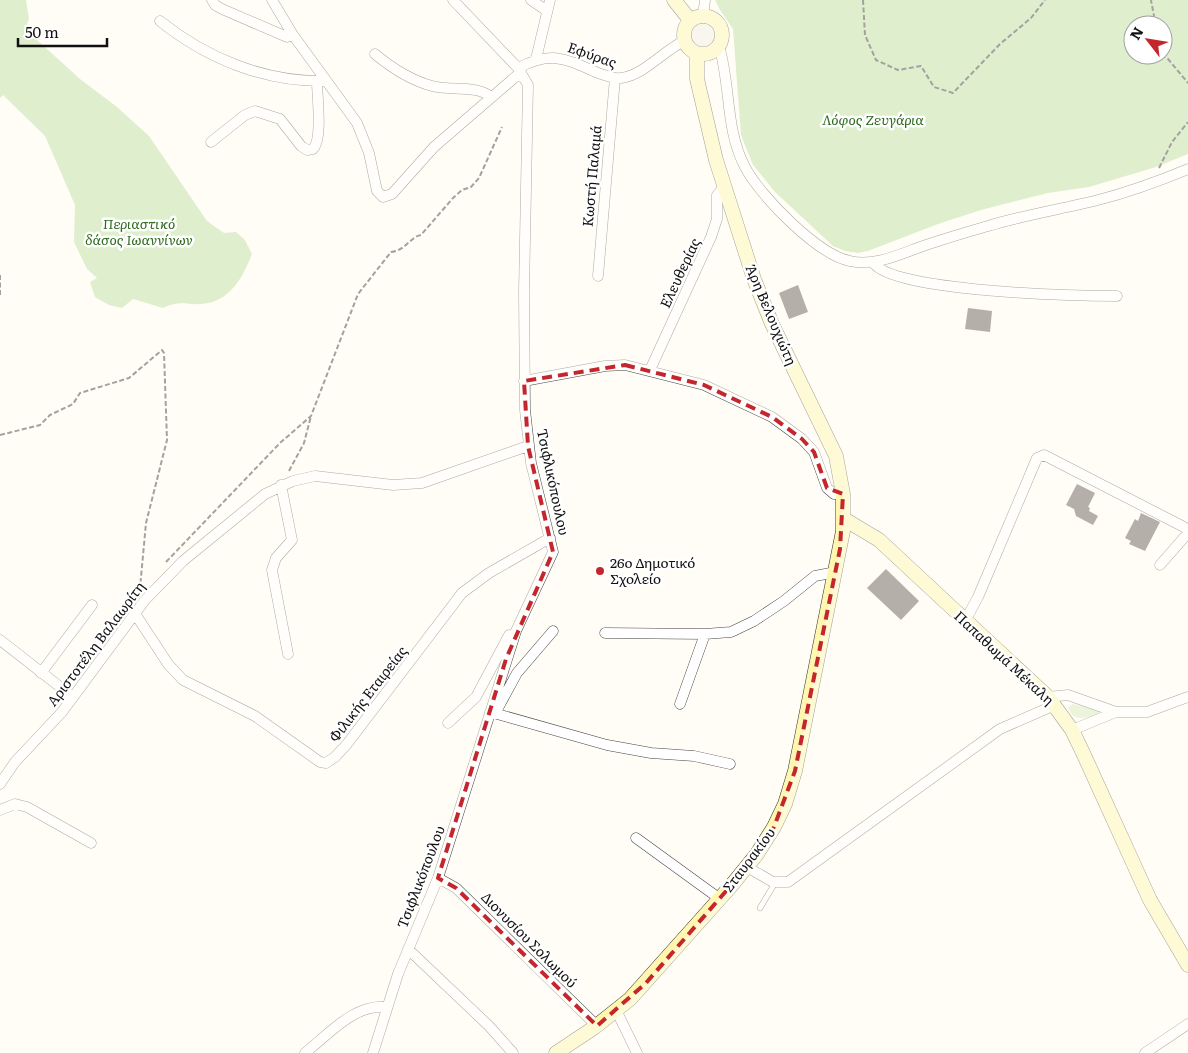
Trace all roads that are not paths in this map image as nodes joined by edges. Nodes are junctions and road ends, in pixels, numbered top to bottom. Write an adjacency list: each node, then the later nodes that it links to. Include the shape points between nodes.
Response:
1 (212, 0): 11 (street, via 217,7 287,37)
2 (272, 0): 11 (street)
3 (453, 0): 17 (street)
4 (531, 0): 8 (street)
5 (550, 0): 8 (street)
6 (674, 0): 9 (street)
7 (705, 0): 9 (street)
8 (547, 11): 16 (street)
9 (697, 18): 12 (street, via 685,27); 13 (street, via 713,19 720,26)
10 (160, 21): 19 (street, via 212,55 244,68 296,81)
11 (293, 35): 19 (street)
12 (684, 40): 15 (street, via 688,49); 18 (street, Εφύρας, via 633,74)
13 (719, 46): 15 (street, via 711,53); 24 (street, via 726,74 732,133 737,152 753,180 781,211 827,252 851,262)
14 (375, 54): 20 (street, via 409,78 444,89)
15 (697, 54): 23 (street, Άρη Βελουχιώτη, via 697,79)
16 (536, 59): 17 (street, Εφύρας); 18 (street, Εφύρας, via 565,59)
17 (520, 70): 20 (street, Εφύρας); 28 (street, Τσιφλικόπουλου, via 530,93 525,203)
18 (615, 78): 25 (street, Κωστή Παλαμά)
19 (323, 81): 20 (street, Εφύρας, via 360,128 377,192 383,197 392,194 422,159); 21 (street, via 317,145 313,150 301,146 280,119 255,111)
20 (490, 96)
21 (211, 142)
22 (1188, 169): 24 (street, via 1099,200 986,226)
23 (724, 187): 27 (street, Ελευθερίας, via 717,195 717,219 712,237); 31 (street, Άρη Βελουχιώτη, via 761,298 834,450)
24 (873, 262): 26 (street, via 890,273 946,285 1041,295)
25 (598, 276)
26 (1117, 296)
27 (650, 370): 28 (street, via 614,365); 31 (street, via 704,385 772,417 810,447 830,490 834,494)
28 (524, 381): 29 (street, Τσιφλικόπουλου)
29 (528, 446): 30 (street, Αριστοτέλη Βαλαωρίτη, via 422,483 393,485 315,476); 34 (street, Τσιφλικόπουλου)
30 (281, 485): 38 (street, Αριστοτέλη Βαλαωρίτη, via 200,546); 45 (street, via 292,540 276,558 272,570)
31 (844, 494): 32 (street, Άρη Βελουχιώτη)
32 (844, 519): 36 (street, Άρη Βελουχιώτη); 39 (street, Παπαθωμά Μέκαλη, via 879,540)
33 (1188, 532): 35 (street); 39 (street, via 1184,527 1040,455)
34 (550, 538): 38 (street, Φιλικής Εταιρείας, via 462,593 343,748 326,763 255,716 183,680); 40 (street, Τσιφλικόπουλου, via 553,552 550,561)
35 (1160, 565)
36 (836, 572): 43 (street, via 815,576 784,602 740,628); 60 (street, Σταυρακίου, via 793,779 774,827)
37 (92, 605): 46 (street)
38 (134, 612): 47 (street, Αριστοτέλη Βαλαωρίτη)
39 (965, 621): 49 (street, Παπαθωμά Μέκαλη)
40 (519, 624): 51 (street, Τσιφλικόπουλου); 53 (street, via 510,633 476,697)
41 (553, 631): 51 (street, via 517,672 498,708)
42 (605, 633): 43 (street)
43 (704, 634): 50 (street)
44 (0, 640): 46 (street)
45 (288, 654)
46 (41, 673): 47 (street)
47 (73, 697): 56 (street, Αριστοτέλη Βαλαωρίτη, via 15,762)
48 (1188, 698): 52 (street, via 1147,712)
49 (1052, 701): 52 (street, via 1068,696); 54 (street, Παπαθωμά Μέκαλη); 62 (street, via 1000,729 788,882)
50 (680, 704)
51 (490, 712): 55 (street, via 607,745); 61 (street, Τσιφλικόπουλου)
52 (1116, 712): 54 (street)
53 (448, 724)
54 (1072, 730): 66 (street, Παπαθωμά Μέκαλη, via 1150,900)
55 (730, 764)
56 (0, 784)
57 (0, 810): 59 (street, via 15,804 27,806)
58 (636, 838): 63 (street)
59 (91, 843)
60 (747, 867): 62 (street); 63 (street, Σταυρακίου)
61 (438, 878): 65 (street, Τσιφλικόπουλου); 70 (street, Διονυσίου Σολωμού, via 456,888)
62 (775, 882): 64 (lane)
63 (720, 899): 68 (street, Σταυρακίου, via 646,983)
64 (760, 908)
65 (408, 949): 67 (street, Τσιφλικόπουλου); 73 (street)
66 (1188, 965)
67 (387, 1007): 71 (street, via 364,1008); 72 (street, Τσιφλικόπουλου)
68 (616, 1010): 70 (street, Σταυρακίου); 75 (street)
69 (1188, 1024): 76 (street)
70 (596, 1026): 74 (street, Σταυρακίου)
71 (305, 1053)
72 (373, 1053)
73 (513, 1053)
74 (556, 1053)
75 (637, 1053)
76 (1145, 1053)

